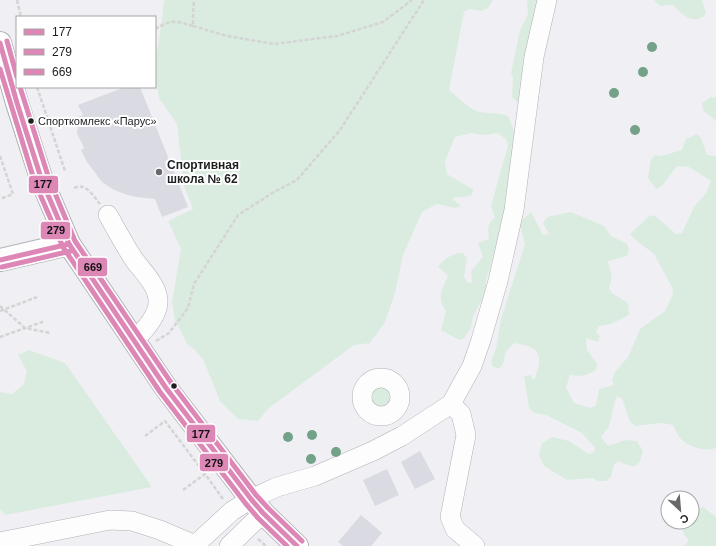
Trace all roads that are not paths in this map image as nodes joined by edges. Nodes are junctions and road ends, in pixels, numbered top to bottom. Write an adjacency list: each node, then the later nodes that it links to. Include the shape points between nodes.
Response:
1 (547, 0): 7 (street, via 534,57 514,210 498,281 472,366)
2 (0, 43): 4 (main road, via 42,181)
3 (108, 216): 6 (street, via 158,297 156,312)
4 (69, 244): 5 (main road); 6 (main road)
5 (0, 260)
6 (137, 346): 10 (main road, via 170,394)
7 (451, 404): 9 (street); 14 (street, via 462,414 466,435 450,517 455,529)
8 (399, 405): 9 (street, via 413,412)
9 (424, 422): 10 (street, via 346,464 277,487)
10 (257, 506): 11 (street, via 232,511 195,545 132,521 110,520); 12 (street); 13 (main road)
11 (0, 542)
12 (229, 546)
13 (297, 546)
14 (475, 546)

